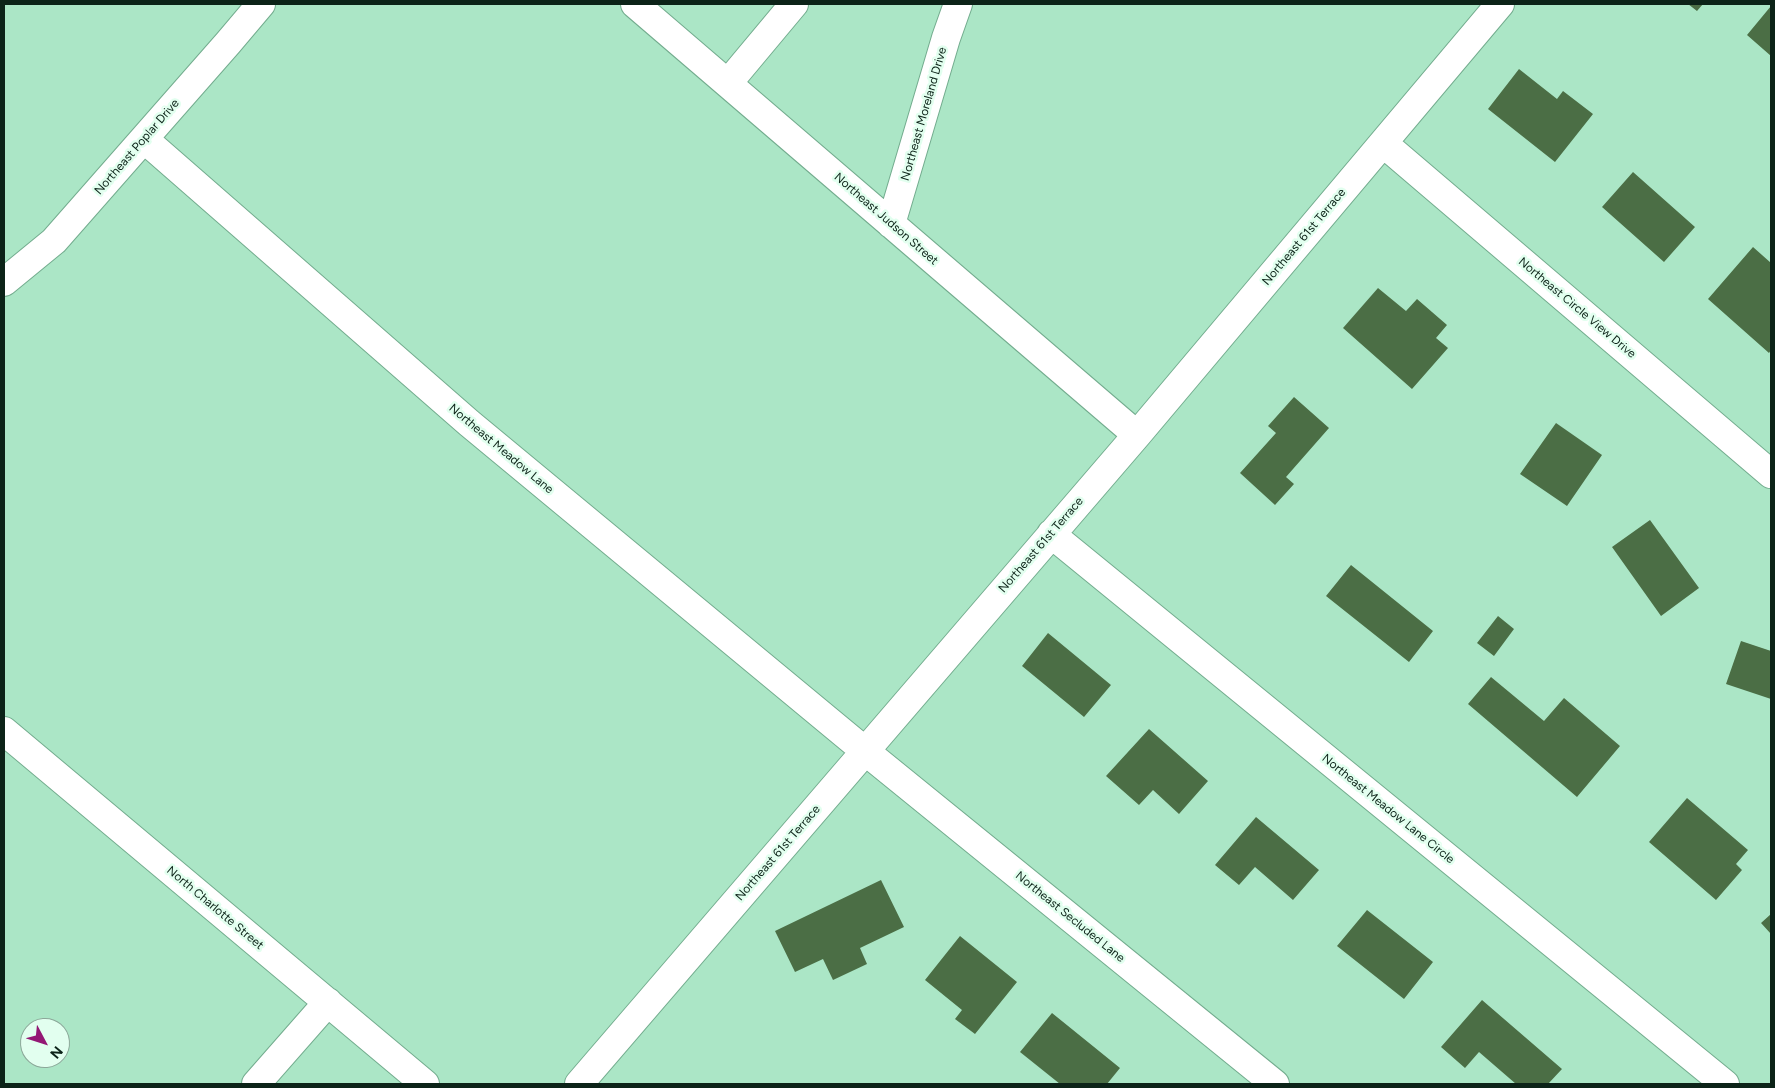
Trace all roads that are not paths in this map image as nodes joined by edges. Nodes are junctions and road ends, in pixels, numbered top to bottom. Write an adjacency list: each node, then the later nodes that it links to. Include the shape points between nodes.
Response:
1 (261, 4): 7 (street, Northeast Poplar Drive)
2 (635, 4): 6 (street, Northeast Judson Street)
3 (794, 4): 6 (street)
4 (958, 4): 9 (street, Northeast Moreland Drive)
5 (1500, 4): 8 (street, Northeast 61st Terrace)
6 (728, 84): 9 (street, Northeast Judson Street)
7 (144, 139): 10 (street, Northeast Poplar Drive, via 54,241); 15 (street, Northeast Meadow Lane, via 469,423)
8 (1383, 143): 11 (street, Northeast 61st Terrace); 12 (street, Northeast Circle View Drive)
9 (892, 224): 11 (street, Northeast Judson Street)
10 (4, 282)
11 (1137, 435): 13 (street, Northeast 61st Terrace)
12 (1771, 474)
13 (1051, 534): 15 (street, Northeast 61st Terrace); 21 (street, Northeast Meadow Lane Circle)
14 (4, 731): 16 (street, North Charlotte Street)
15 (865, 751): 19 (street, Northeast 61st Terrace); 20 (street, Northeast Secluded Lane)
16 (328, 1002): 17 (street); 18 (street, North Charlotte Street)
17 (256, 1084)
18 (425, 1084)
19 (579, 1084)
20 (1274, 1084)
21 (1724, 1084)

